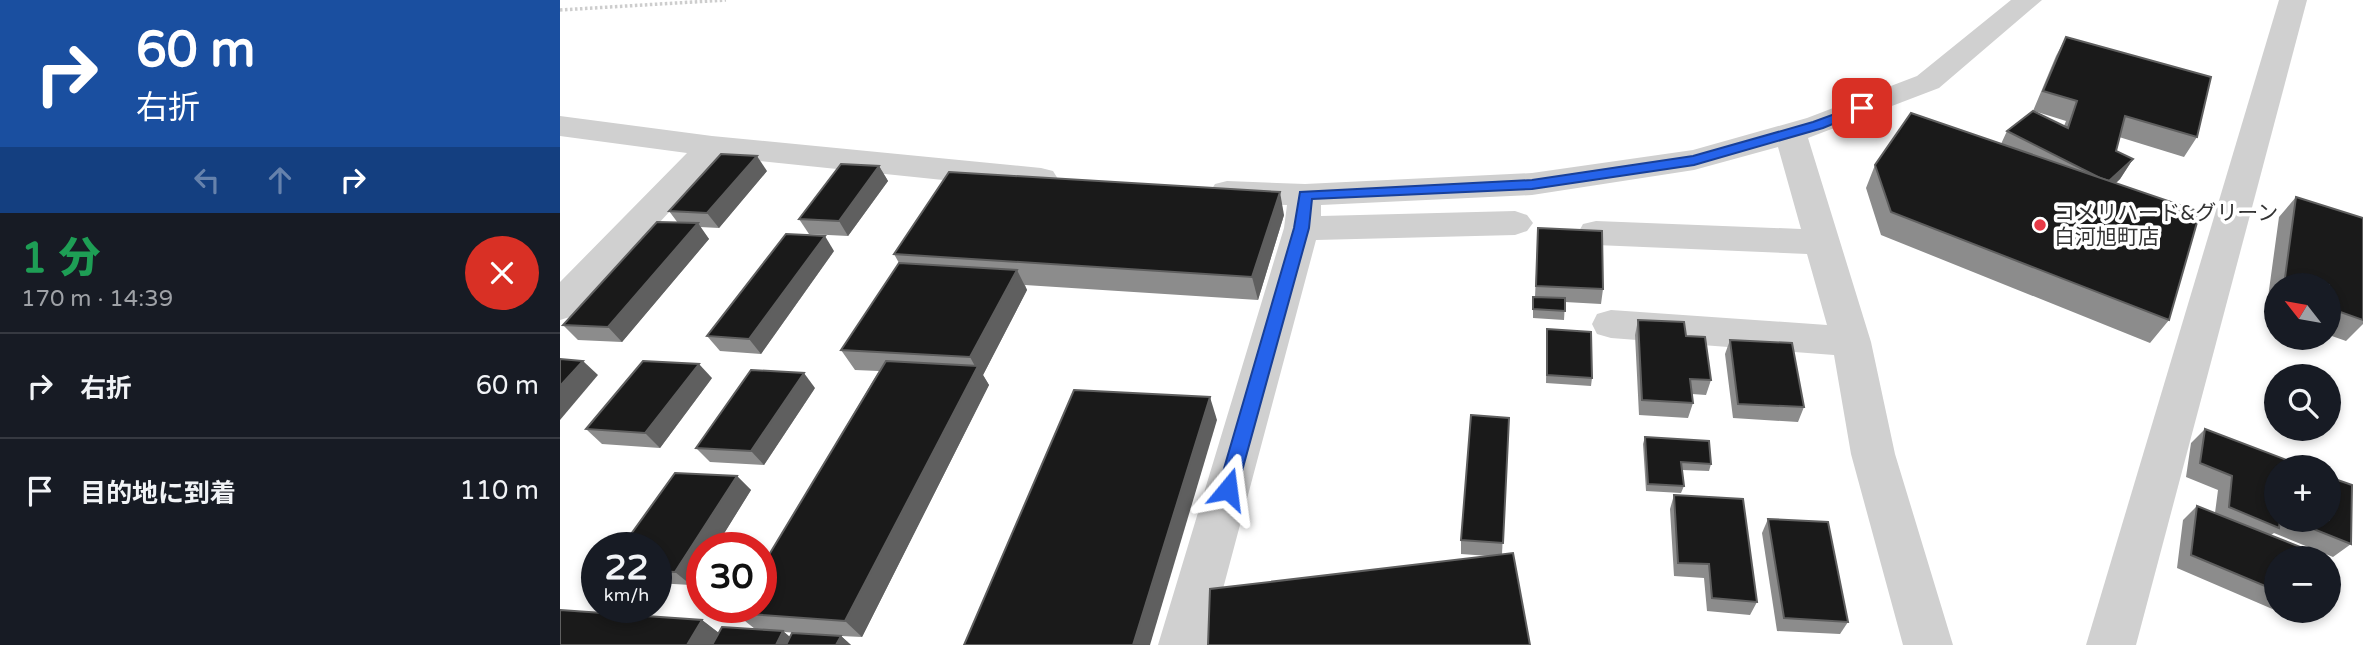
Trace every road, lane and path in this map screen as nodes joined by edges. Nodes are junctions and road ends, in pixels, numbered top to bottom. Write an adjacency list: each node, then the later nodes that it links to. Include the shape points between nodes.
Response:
1 (726, 0): 4 (path)
2 (2028, 0): 6 (street, via 1928,82)
3 (2293, 0): 19 (street)
4 (560, 10)
5 (560, 126): 7 (street)
6 (1790, 132): 10 (street, via 1694,160); 13 (street)
7 (712, 146): 8 (street); 14 (street)
8 (1077, 182)
9 (1196, 190): 10 (street)
10 (1303, 211): 11 (street, via 1438,242); 17 (street)
11 (1515, 223)
12 (1596, 233): 13 (street)
13 (1820, 242): 16 (street)
14 (560, 306)
15 (1611, 324): 16 (street)
16 (1851, 342): 18 (street, via 1873,454)
17 (1183, 645)
18 (1928, 645)
19 (2111, 645)

